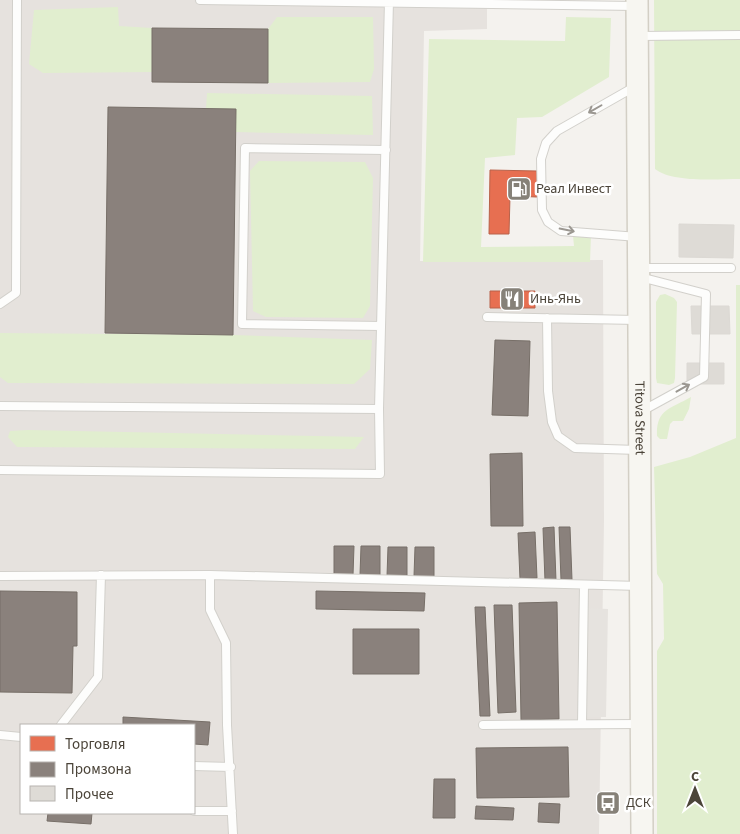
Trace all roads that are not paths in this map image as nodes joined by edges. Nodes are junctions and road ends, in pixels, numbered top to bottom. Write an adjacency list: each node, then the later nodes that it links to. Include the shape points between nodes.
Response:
1 (17, 0): 12 (lane, via 16,293)
2 (200, 0): 3 (lane)
3 (389, 1): 4 (lane); 8 (lane)
4 (637, 3): 6 (main road, Titova Street)
5 (740, 35): 6 (lane)
6 (637, 36): 7 (main road, Titova Street)
7 (638, 85): 9 (main road, Titova Street); 9 (lane, one-way to 9, via 557,131 546,143 541,158 542,210 548,222 561,231)
8 (386, 150): 16 (lane); 16 (lane, via 245,148 242,324)
9 (638, 237): 11 (main road, Titova Street)
10 (731, 268): 11 (lane)
11 (639, 272): 15 (main road, Titova Street); 19 (lane, one-way to 11, via 704,377 706,294)
12 (0, 304)
13 (486, 317): 14 (lane)
14 (547, 318): 15 (lane); 20 (lane, via 548,391 552,422 558,436 575,448)
15 (639, 320): 19 (main road, Titova Street)
16 (381, 326): 18 (lane)
17 (0, 406): 18 (lane)
18 (379, 409): 21 (lane, via 380,474)
19 (640, 412): 20 (main road, Titova Street)
20 (640, 450): 26 (main road, Titova Street)
21 (0, 470)
22 (102, 575): 23 (lane); 24 (lane); 27 (lane, via 98,677)
23 (210, 575): 25 (lane); 34 (lane, via 210,610 226,643)
24 (0, 576)
25 (584, 585): 26 (lane); 28 (lane)
26 (641, 586): 29 (main road, Titova Street)
27 (62, 724)
28 (582, 724): 29 (lane); 30 (lane)
29 (642, 724): 38 (main road, Titova Street)
30 (483, 725)
31 (0, 735): 32 (lane)
32 (20, 737)
33 (195, 766): 34 (lane)
34 (231, 767): 36 (lane)
35 (195, 811): 36 (lane)
36 (232, 811): 37 (lane)
37 (234, 834)
38 (642, 834)

